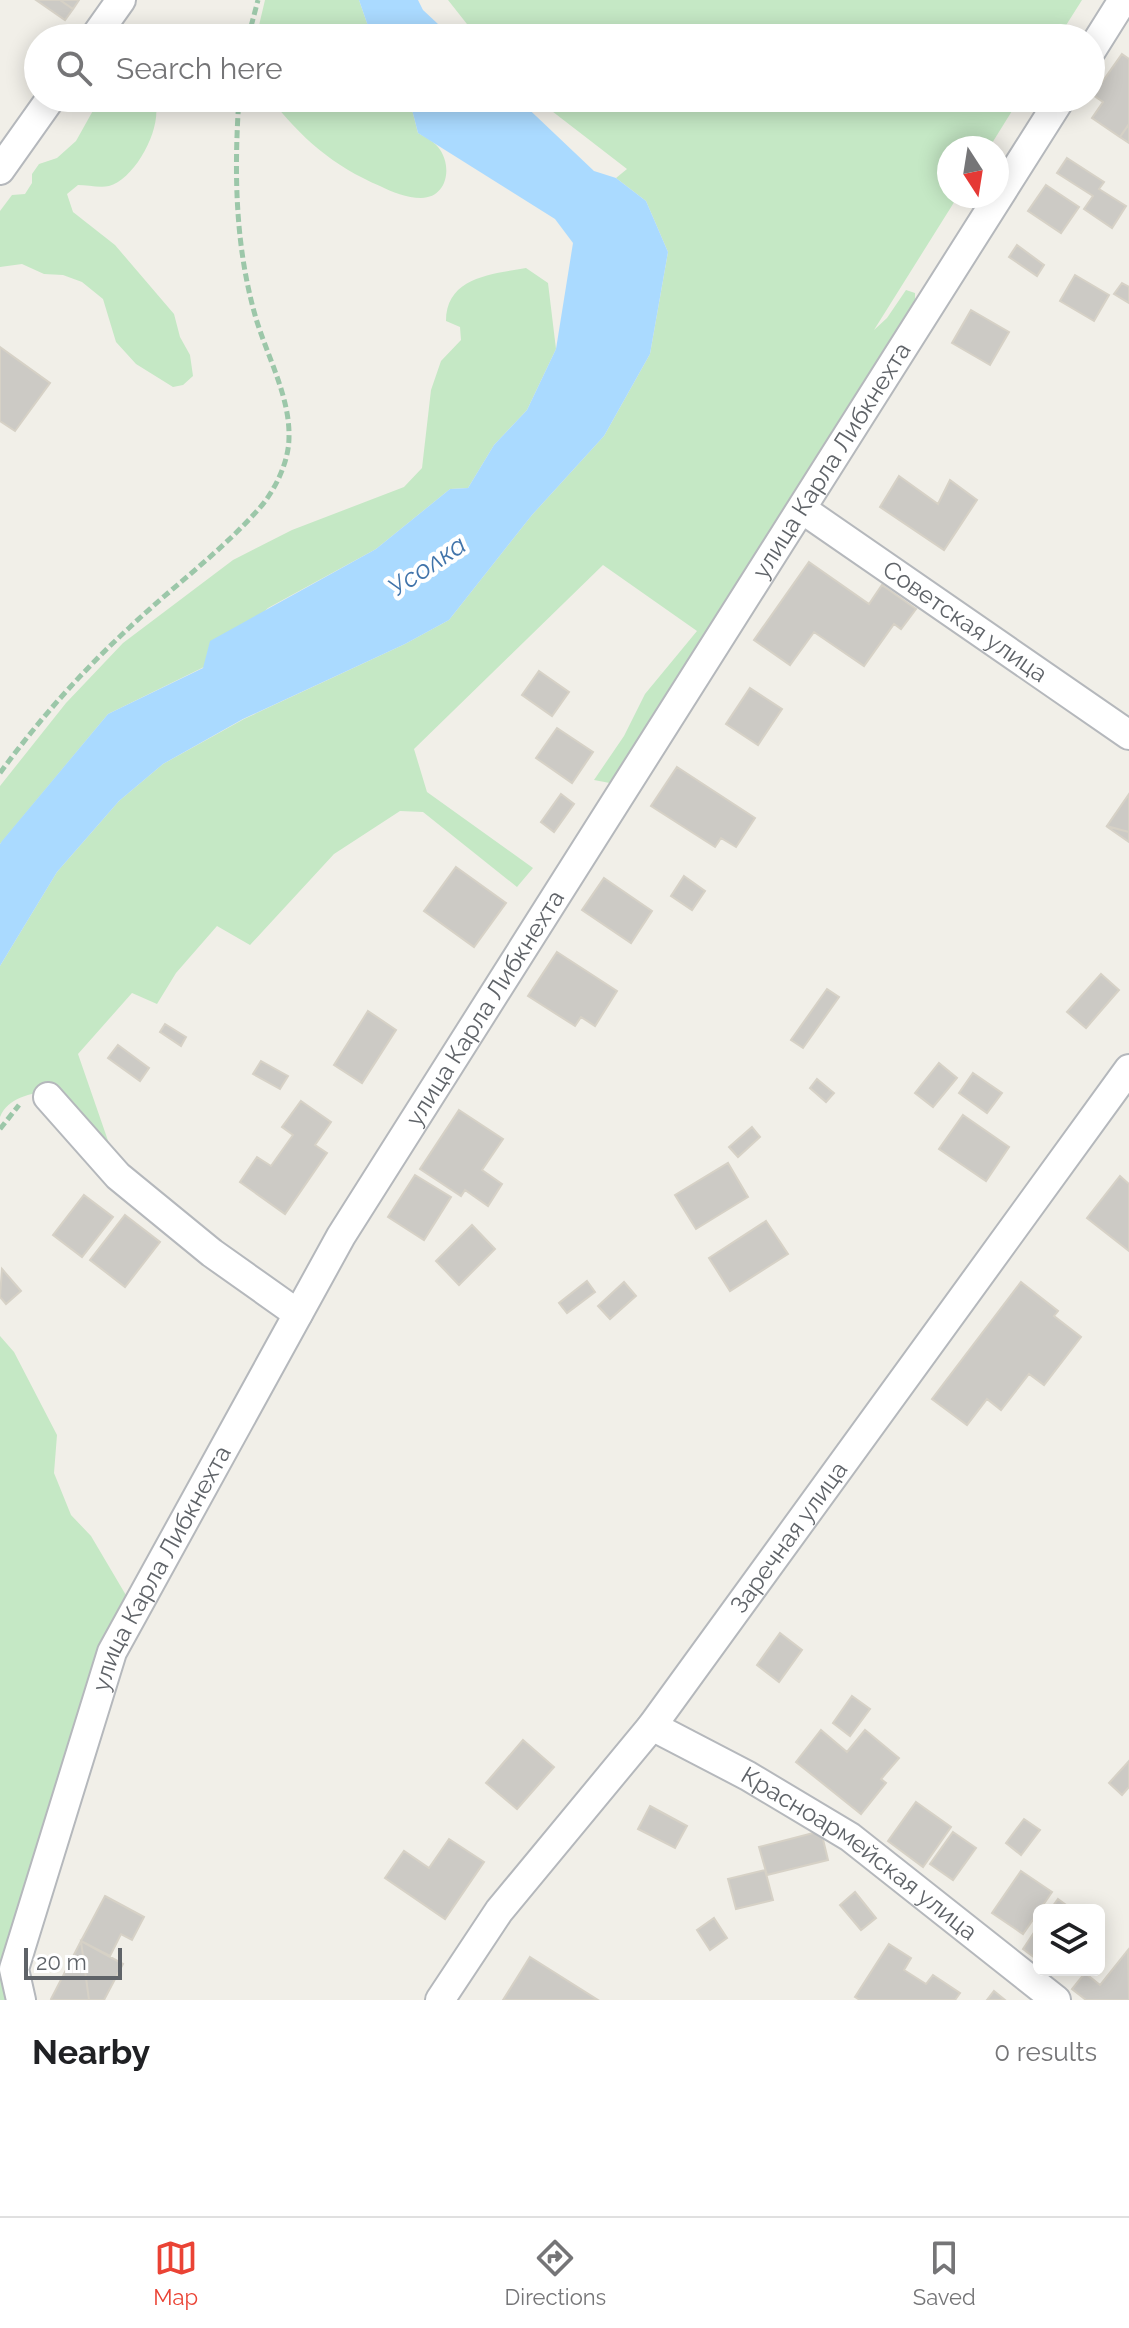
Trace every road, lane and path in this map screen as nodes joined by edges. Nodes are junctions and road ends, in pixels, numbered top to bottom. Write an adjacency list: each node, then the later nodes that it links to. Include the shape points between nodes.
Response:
1 (121, 0): 4 (street)
2 (258, 0): 5 (path)
3 (1123, 0): 6 (street)
4 (104, 24)
5 (252, 24)
6 (1105, 29)
7 (41, 112): 10 (street)
8 (238, 112): 13 (path, via 239,227 254,312 287,418 285,463 264,503 127,629)
9 (1052, 112): 11 (street, улица Карла Либкнехта)
10 (0, 170)
11 (802, 509): 12 (street, Советская улица); 16 (street, улица Карла Либкнехта, via 350,1223)
12 (1129, 735)
13 (0, 773)
14 (1129, 1069): 17 (street, Заречная улица)
15 (48, 1097): 16 (street, via 118,1176)
16 (298, 1314): 18 (street, улица Карла Либкнехта, via 112,1652 14,1969)
17 (652, 1726): 19 (street, Заречная улица, via 499,1911); 20 (street, Красноармейская улица, via 850,1837)
18 (21, 2000)
19 (440, 2000)
20 (1056, 2000)

